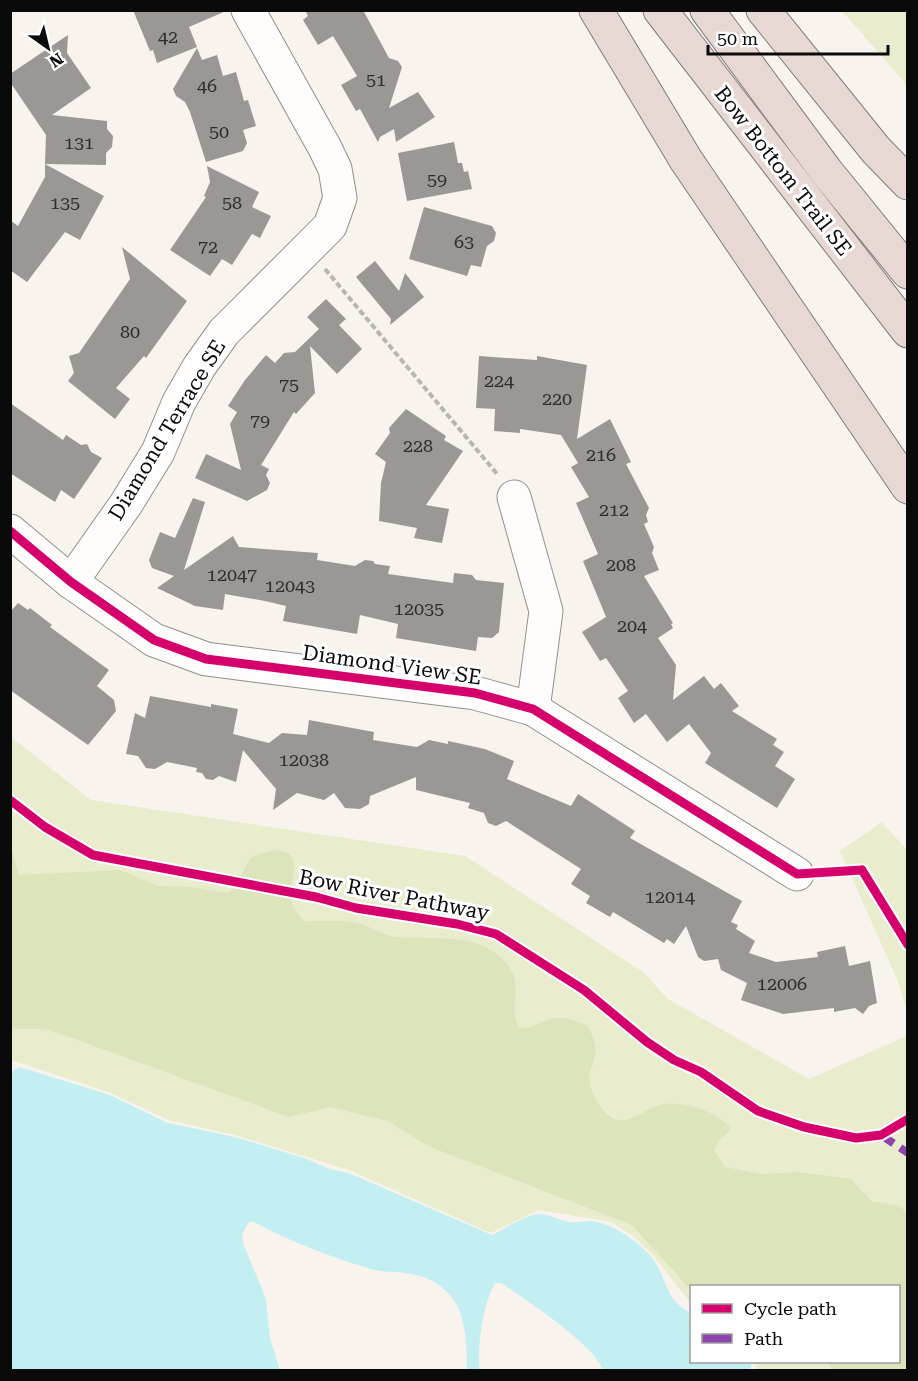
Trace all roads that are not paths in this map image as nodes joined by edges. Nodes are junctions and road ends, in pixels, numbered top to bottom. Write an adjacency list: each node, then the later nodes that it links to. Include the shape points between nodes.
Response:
1 (248, 10): 12 (street, Diamond Terrace SE, via 335,169 340,198 330,226 224,332 199,367 158,452)
2 (596, 10): 9 (highway, via 686,160)
3 (660, 10): 8 (highway, Bow Bottom Trail SE)
4 (707, 10): 7 (highway, Bow Bottom Trail SE, via 826,171)
5 (763, 10): 6 (highway, via 876,150)
6 (908, 183)
7 (908, 272)
8 (908, 331)
9 (908, 487)
10 (514, 497): 13 (street, via 546,611)
11 (10, 531): 12 (street, Diamond View SE)
12 (71, 582): 13 (street, Diamond View SE, via 154,640 206,659 475,693)
13 (533, 709): 14 (street, Diamond View SE)
14 (797, 874)

